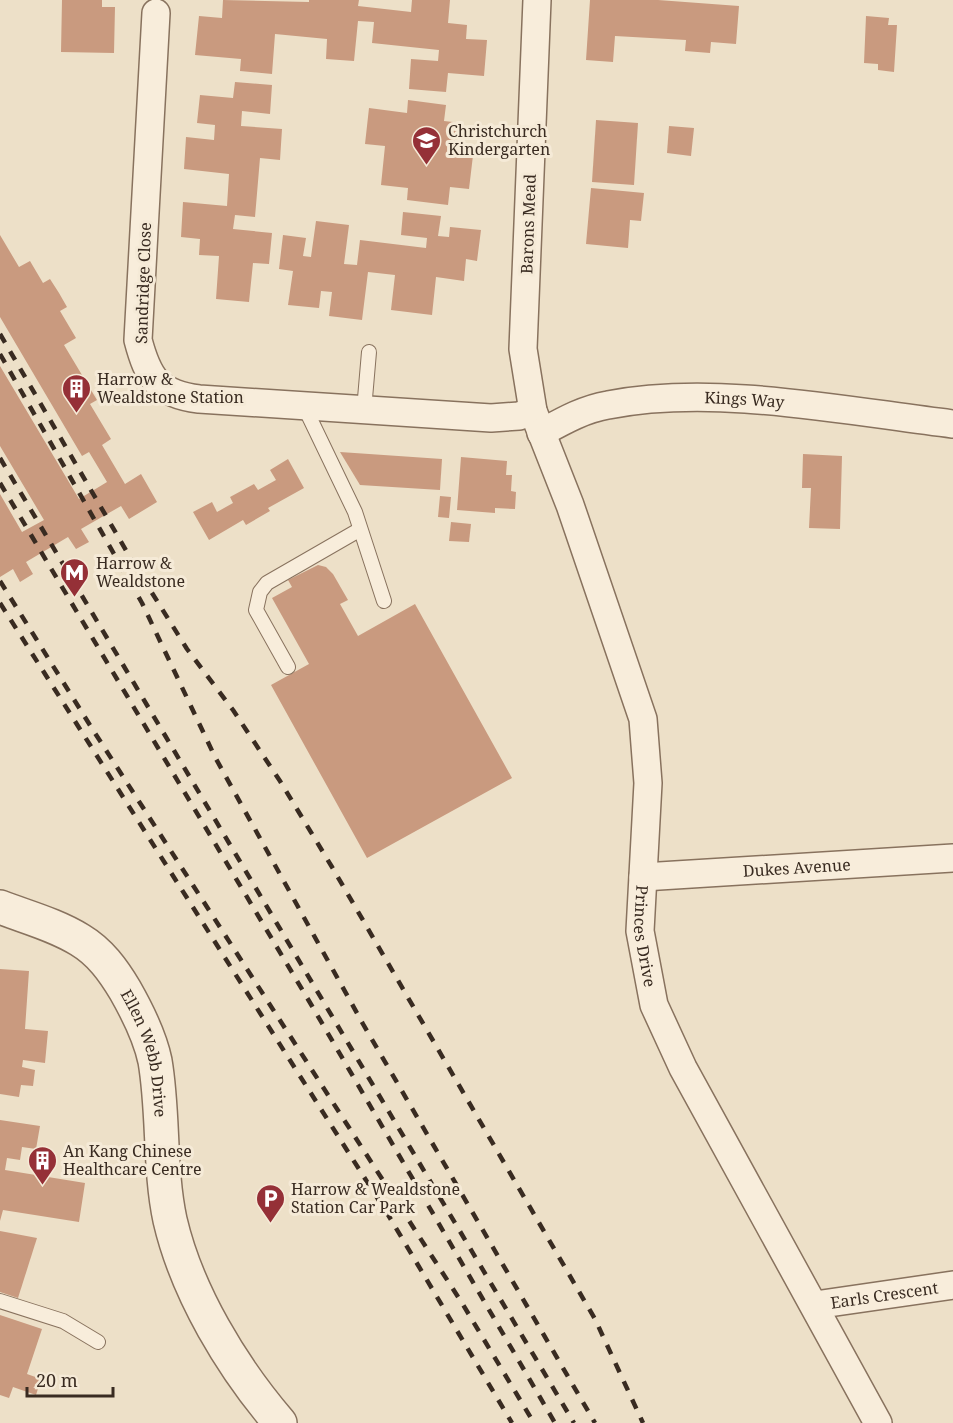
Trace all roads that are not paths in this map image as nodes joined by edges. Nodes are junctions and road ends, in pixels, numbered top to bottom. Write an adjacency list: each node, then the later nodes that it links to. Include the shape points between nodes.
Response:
1 (537, 0): 6 (street, Barons Mead, via 523,349)
2 (156, 13): 4 (street, Sandridge Close, via 138,340 144,364 166,390 181,396)
3 (369, 352): 5 (lane)
4 (304, 406): 5 (street, Sandridge Close); 8 (lane, via 355,512)
5 (364, 410): 6 (street, Sandridge Close, via 491,418 519,416)
6 (537, 422): 7 (street, Kings Way, via 608,405 688,397 728,398); 12 (street, Princes Drive, via 570,505 643,719 648,783)
7 (953, 424)
8 (359, 530): 9 (lane); 10 (lane, via 267,583 260,592 256,609)
9 (384, 601)
10 (288, 666)
11 (953, 858): 12 (street, Dukes Avenue)
12 (643, 877): 16 (street, Princes Drive, via 640,931 654,1005 683,1068)
13 (0, 907): 18 (street, Ellen Webb Drive, via 60,930 93,949 116,975 131,1001 154,1060 170,1219 180,1253 213,1325)
14 (953, 1285): 16 (street, Earls Crescent)
15 (0, 1300): 17 (lane, via 63,1321)
16 (815, 1305): 19 (street, Princes Drive)
17 (98, 1342)
18 (280, 1423)
19 (878, 1423)

